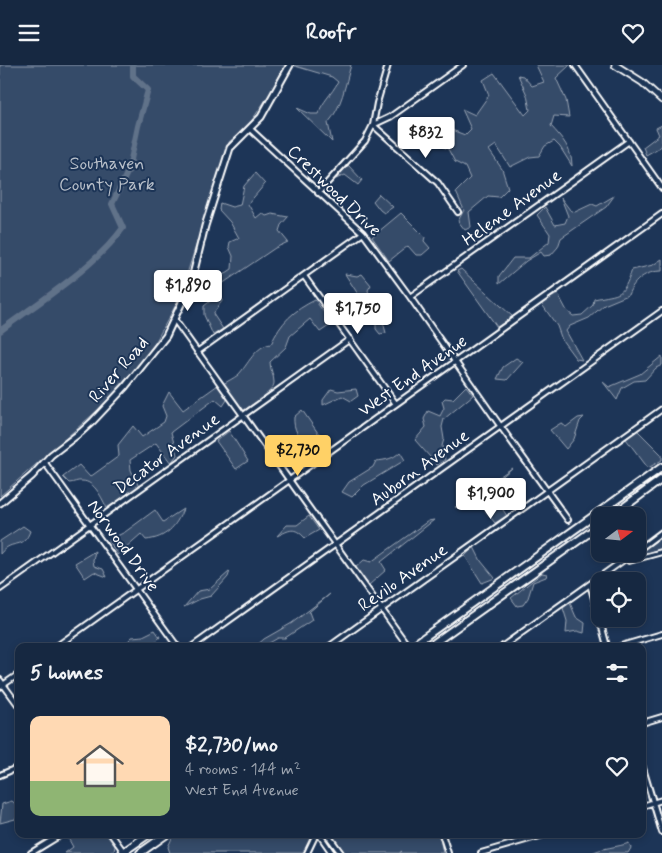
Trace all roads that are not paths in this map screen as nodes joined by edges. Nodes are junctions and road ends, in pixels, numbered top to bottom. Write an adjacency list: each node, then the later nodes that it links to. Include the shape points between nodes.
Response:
1 (290, 65): 8 (street, River Road, via 265,112)
2 (388, 65): 7 (street)
3 (463, 65): 7 (street, via 390,117)
4 (574, 65): 9 (street)
5 (615, 65): 6 (main road, via 642,81)
6 (662, 100)
7 (373, 125): 11 (street, via 365,141); 12 (street, via 438,183)
8 (250, 129): 11 (street, Crestwood Drive); 18 (street, River Road, via 230,148 191,283)
9 (629, 141): 10 (street); 16 (street, Helene Avenue)
10 (662, 188)
11 (318, 193): 14 (street, Crestwood Drive)
12 (458, 212)
13 (662, 214): 21 (street, West End Avenue)
14 (363, 233): 15 (street); 16 (street, Crestwood Drive)
15 (304, 276): 19 (street); 20 (street)
16 (410, 297): 21 (street, Crestwood Drive)
17 (662, 311): 25 (street, Auborn Avenue)
18 (174, 319): 20 (street); 26 (street, River Road, via 166,336 124,387 81,432)
19 (350, 339): 22 (street); 24 (street, Decator Avenue)
20 (197, 352): 24 (street)
21 (456, 362): 22 (street, West End Avenue); 25 (street, Crestwood Drive)
22 (396, 404): 29 (street, West End Avenue)
23 (662, 409): 30 (street, Revilo Avenue)
24 (243, 416): 29 (street); 34 (street, Decator Avenue)
25 (501, 427): 30 (street, Crestwood Drive); 38 (street, Auborn Avenue)
26 (45, 463): 31 (street, River Road); 34 (street, Norwood Drive)
27 (662, 467): 52 (highway)
28 (662, 479): 32 (highway)
29 (289, 481): 38 (street); 44 (street, West End Avenue)
30 (548, 491): 33 (street, Crestwood Drive); 45 (street, Revilo Avenue)
31 (0, 503)
32 (624, 507)
33 (568, 520)
34 (91, 525): 43 (street, Decator Avenue); 44 (street, Norwood Drive)
35 (591, 531): 53 (highway)
36 (662, 532): 37 (street)
37 (646, 544)
38 (335, 545): 45 (street); 49 (street, Auborn Avenue)
39 (662, 552): 40 (street)
40 (646, 556)
41 (618, 563): 42 (street)
42 (590, 584): 54 (street); 55 (street)
43 (0, 589)
44 (137, 590): 47 (street, West End Avenue); 48 (street, Norwood Drive)
45 (381, 609): 50 (street, Revilo Avenue); 51 (street)
46 (662, 635): 56 (street)
47 (61, 643)
48 (175, 643)
49 (198, 643)
50 (334, 643)
51 (406, 643)
52 (416, 643)
53 (434, 643)
54 (508, 643)
55 (606, 643)
56 (632, 643)
57 (15, 677): 59 (street)
58 (0, 680): 59 (street)
59 (2, 686): 60 (street)
60 (15, 701)
61 (662, 717): 62 (street)
62 (646, 722)
63 (15, 769): 64 (street)
64 (0, 775)
65 (646, 778): 67 (street)
66 (662, 800): 67 (street)
67 (653, 802): 68 (street); 69 (street)
68 (646, 805)
69 (662, 832)
70 (55, 838): 79 (street)
71 (113, 838): 80 (street)
72 (144, 838): 80 (highway)
73 (161, 838): 81 (highway)
74 (315, 838): 82 (street)
75 (320, 838): 83 (street)
76 (330, 838): 84 (street)
77 (443, 838): 85 (street)
78 (533, 838): 86 (street)
79 (31, 853)
80 (123, 853)
81 (140, 853)
82 (307, 853)
83 (332, 853)
84 (341, 853)
85 (448, 853)
86 (481, 853)

